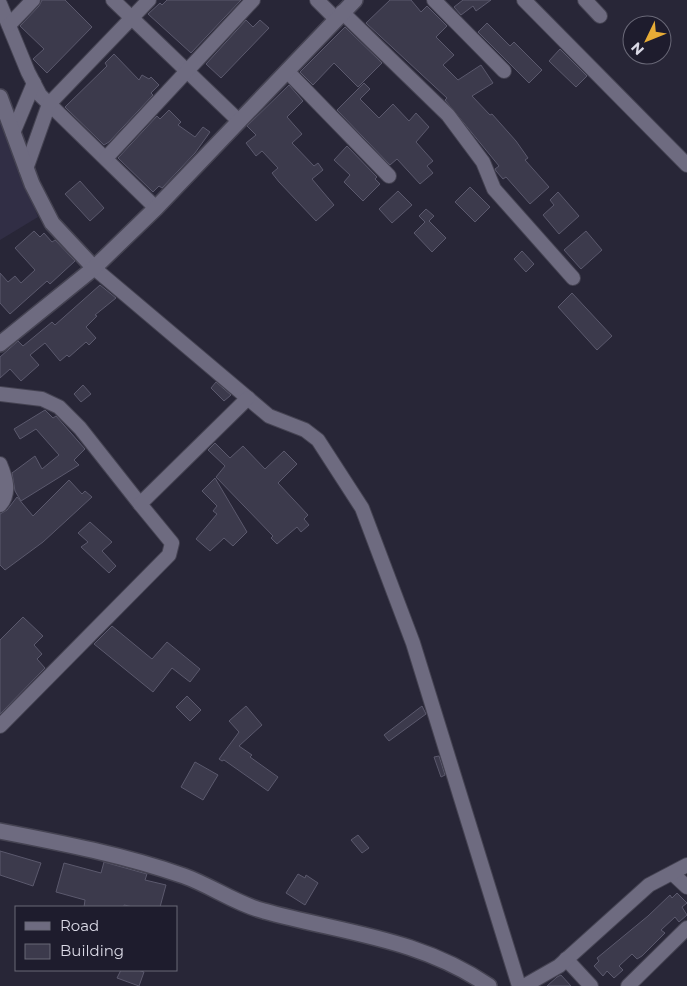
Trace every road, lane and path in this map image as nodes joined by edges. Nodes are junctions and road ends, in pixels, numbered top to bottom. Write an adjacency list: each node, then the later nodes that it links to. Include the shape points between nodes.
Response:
1 (33, 0): 14 (street)
2 (113, 0): 13 (street)
3 (149, 0): 13 (street)
4 (253, 0): 15 (street)
5 (317, 0): 11 (street)
6 (355, 0): 11 (street)
7 (434, 0): 17 (street)
8 (524, 0): 24 (street)
9 (585, 0): 12 (street)
10 (0, 4): 14 (street)
11 (338, 15): 16 (street); 29 (street, via 448,114 483,162 494,189)
12 (600, 16)
13 (132, 18): 15 (street); 20 (street)
14 (9, 25): 18 (street)
15 (186, 71): 21 (street); 23 (street)
16 (287, 71): 21 (street); 26 (street)
17 (504, 71)
18 (34, 83): 20 (street); 22 (street)
19 (0, 100): 22 (street)
20 (49, 104): 23 (street); 25 (street)
21 (239, 121): 27 (street)
22 (13, 133): 25 (street)
23 (106, 158): 27 (street)
24 (687, 165)
25 (26, 169): 28 (street, via 52,224)
26 (389, 176)
27 (156, 208): 28 (street)
28 (94, 268): 30 (street); 32 (street)
29 (573, 278)
30 (0, 344)
31 (0, 394): 34 (street, via 42,399 59,406)
32 (248, 398): 34 (street); 44 (street, via 270,416 304,430 318,440 362,508 413,643)
33 (0, 464): 35 (street, via 7,481)
34 (140, 504): 36 (street, via 172,543 170,555)
35 (0, 505)
36 (0, 726)
37 (0, 831): 43 (street, via 130,860 185,877 246,906 389,940 434,955)
38 (687, 865): 39 (street)
39 (673, 874): 40 (street); 42 (street, via 649,885)
40 (687, 887)
41 (687, 928): 47 (street)
42 (566, 959): 45 (street); 46 (street)
43 (489, 986)
44 (519, 986)
45 (524, 986)
46 (592, 986)
47 (628, 986)

